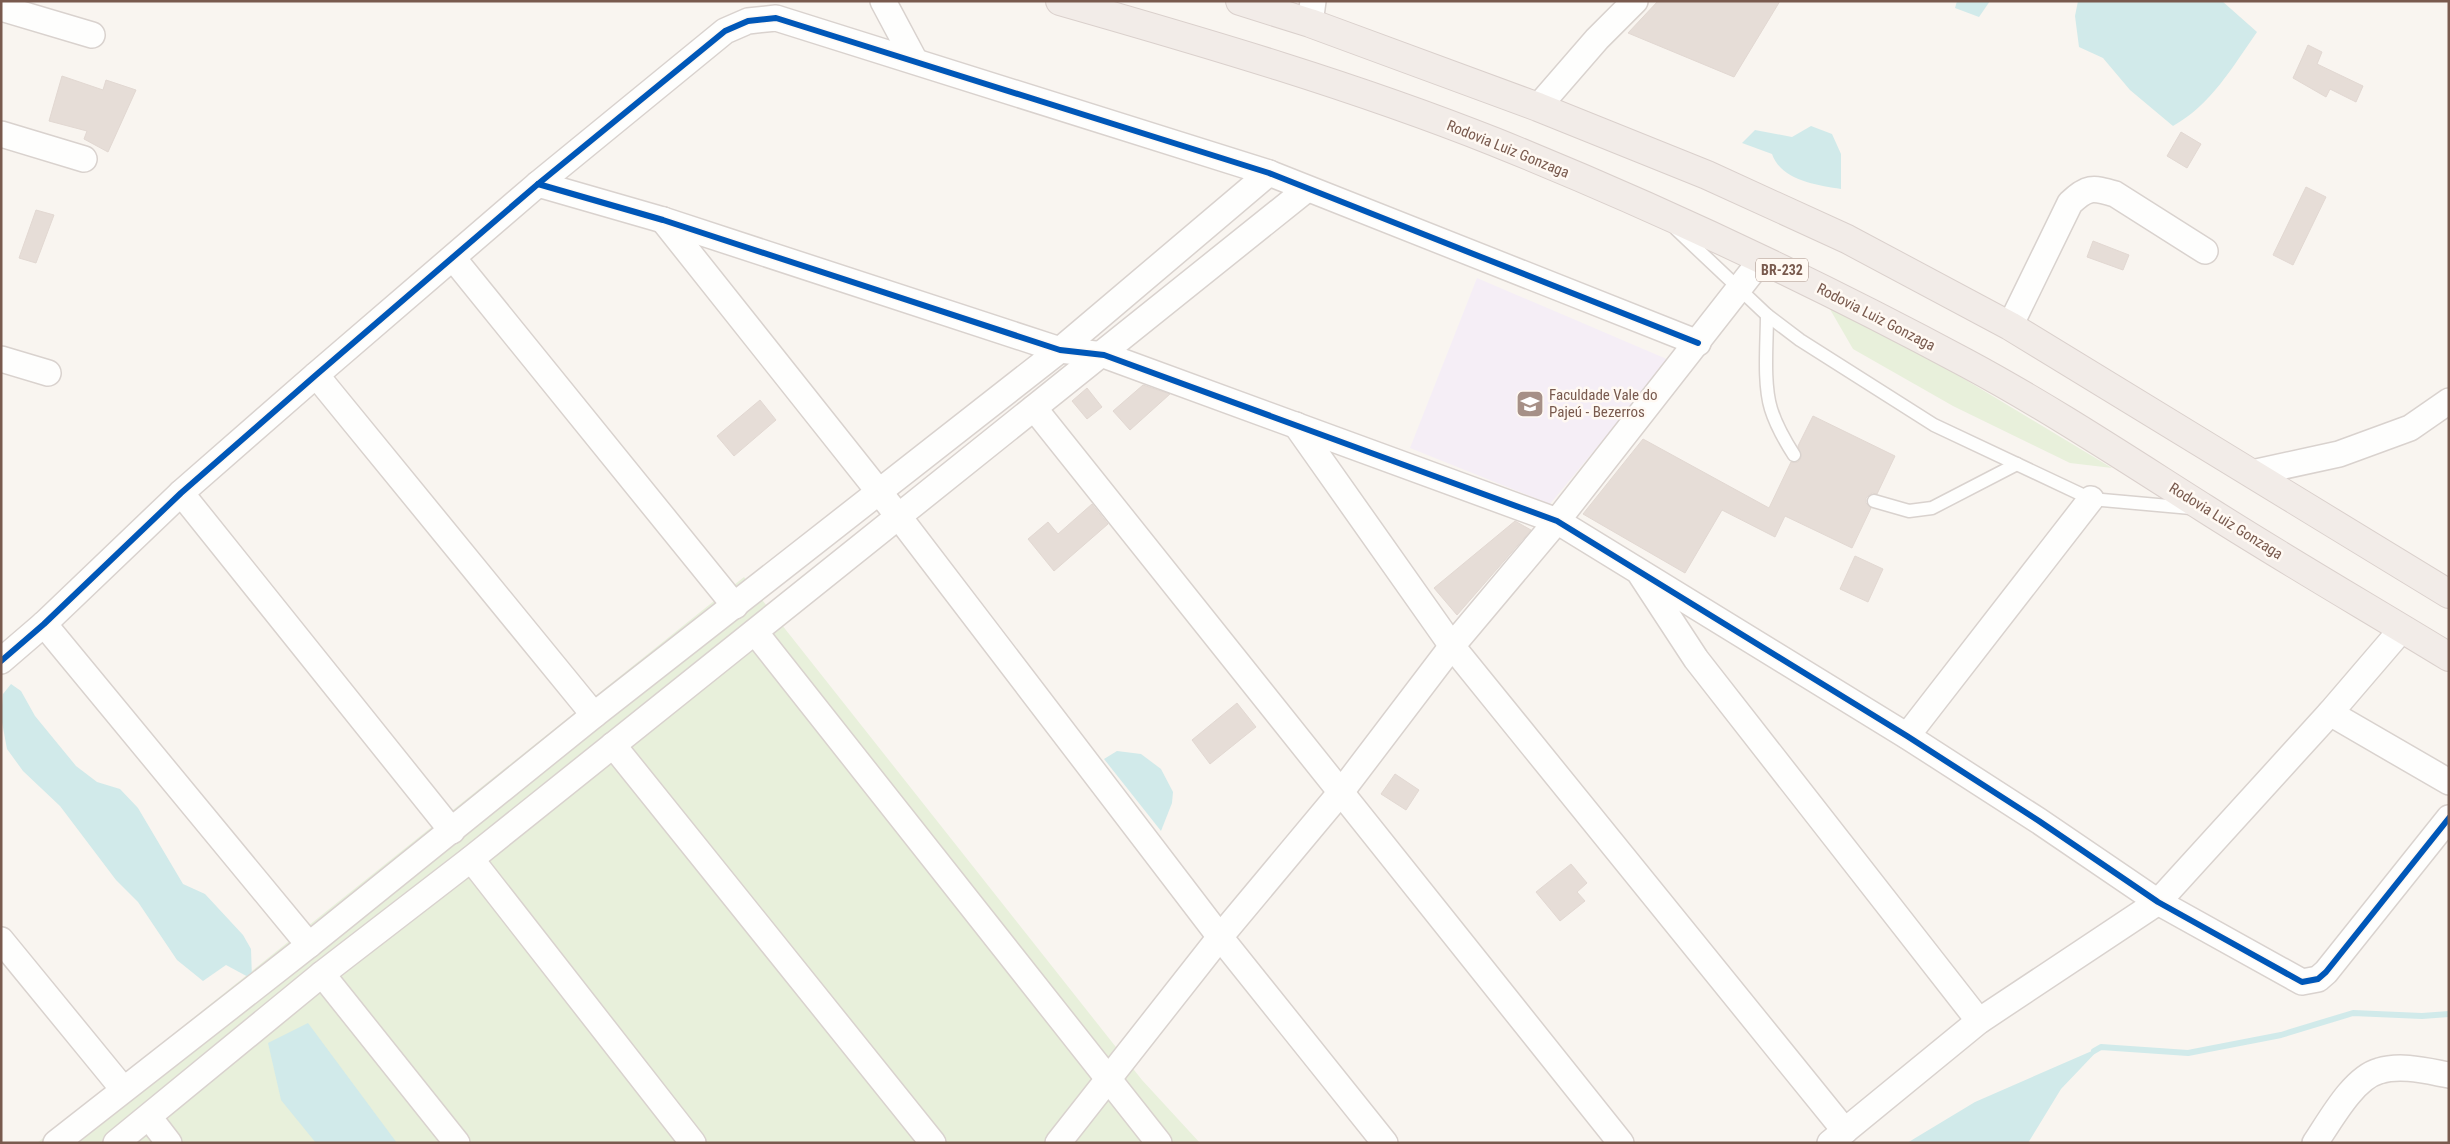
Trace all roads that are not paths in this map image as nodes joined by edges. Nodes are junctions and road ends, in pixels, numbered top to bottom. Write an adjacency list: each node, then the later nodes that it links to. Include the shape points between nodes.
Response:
1 (883, 1): 8 (street)
2 (1060, 1): 15 (highway, Rodovia Luiz Gonzaga / BR-232, via 1340,85 1493,142)
3 (1240, 1): 6 (highway)
4 (1635, 1): 9 (street, via 1597,39)
5 (1, 8): 7 (street)
6 (1311, 12): 9 (highway)
7 (92, 35)
8 (915, 61): 12 (street); 13 (street, via 776,18 748,21 725,31)
9 (1538, 108): 22 (highway, via 1706,175 1829,231)
10 (1, 134): 11 (street)
11 (84, 160)
12 (1269, 173): 14 (street); 24 (street)
13 (538, 184): 16 (street); 18 (street)
14 (1307, 189): 23 (street); 25 (street)
15 (1656, 210): 19 (highway, Rodovia Luiz Gonzaga / BR-232); 20 (lane)
16 (663, 220): 24 (street); 35 (street)
17 (2205, 251): 22 (street, via 2115,194 2098,189 2084,190 2070,204)
18 (453, 258): 28 (street); 44 (street)
19 (1762, 260): 20 (street); 39 (highway, Rodovia Luiz Gonzaga / BR-232, via 1968,364 2108,445)
20 (1738, 288): 21 (lane); 23 (street)
21 (1767, 315): 32 (lane, via 1767,377 1771,408); 33 (lane, via 1800,340 1934,425)
22 (2010, 326): 34 (highway)
23 (1698, 343): 41 (street)
24 (1060, 350): 25 (street); 35 (street)
25 (1104, 355): 30 (street); 31 (street)
26 (1, 359): 27 (street)
27 (48, 373)
28 (316, 375): 36 (street); 52 (street)
29 (2449, 401): 34 (street, via 2410,428 2339,454)
30 (1034, 408): 40 (street); 56 (street)
31 (1296, 425): 41 (street); 48 (street)
32 (1794, 455)
33 (2017, 464): 37 (lane); 38 (lane, via 1932,508 1910,511)
34 (2252, 473): 43 (highway)
35 (879, 492): 40 (street); 44 (street)
36 (181, 493): 45 (street); 58 (street)
37 (2091, 499): 39 (lane); 53 (street)
38 (1874, 501)
39 (2205, 509): 46 (highway, Rodovia Luiz Gonzaga / BR-232)
40 (899, 517): 47 (street); 61 (street)
41 (1557, 522): 42 (street); 48 (street)
42 (1636, 569): 53 (street); 65 (street, via 1696,659)
43 (2449, 594)
44 (735, 606): 52 (street)
45 (44, 624): 50 (street); 63 (street)
46 (2402, 628): 49 (highway, Rodovia Luiz Gonzaga / BR-232); 51 (street)
47 (755, 632): 54 (street); 67 (street)
48 (1452, 646): 56 (street); 70 (street)
49 (2449, 657)
50 (1, 661)
51 (2330, 713): 55 (street); 60 (street)
52 (594, 715): 58 (street)
53 (1907, 736): 60 (street)
54 (613, 745): 59 (street); 76 (street)
55 (2449, 782)
56 (1341, 792): 61 (street); 80 (street)
57 (2449, 818): 60 (street, via 2318,979 2302,982)
58 (452, 831): 63 (street)
59 (471, 859): 64 (street); 75 (street)
60 (2158, 902): 65 (street)
61 (1220, 937): 67 (street); 79 (street)
62 (1, 940): 68 (street)
63 (309, 945): 68 (street)
64 (322, 974): 69 (street); 74 (street)
65 (1979, 1021): 70 (street)
66 (2449, 1075): 81 (street, via 2418,1069 2378,1071 2362,1080 2334,1113)
67 (1108, 1079): 77 (street); 78 (street)
68 (123, 1089): 71 (street)
69 (149, 1117): 72 (street); 73 (street)
70 (1837, 1137)
71 (56, 1143)
72 (116, 1143)
73 (169, 1143)
74 (457, 1143)
75 (693, 1143)
76 (933, 1143)
77 (1058, 1143)
78 (1159, 1143)
79 (1384, 1143)
80 (1621, 1143)
81 (2315, 1143)

